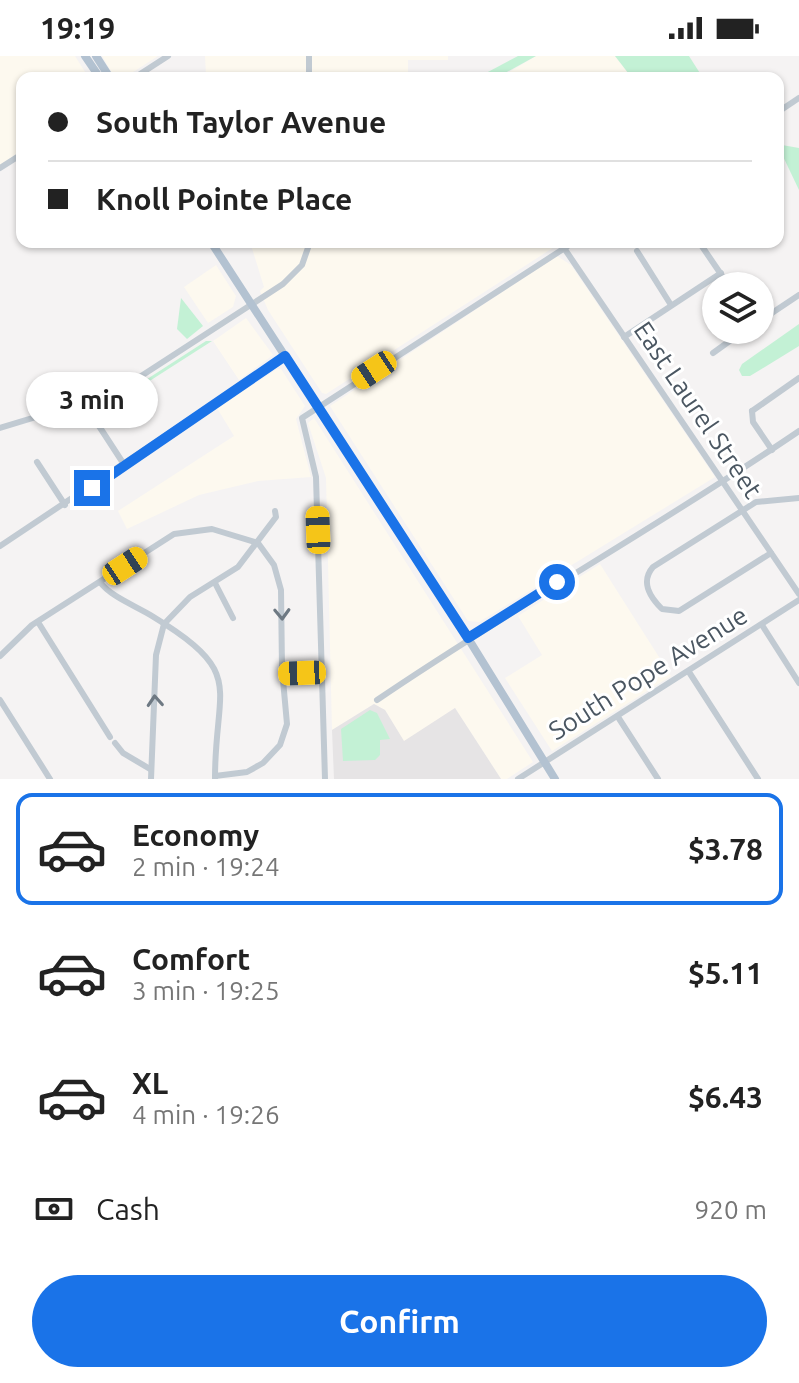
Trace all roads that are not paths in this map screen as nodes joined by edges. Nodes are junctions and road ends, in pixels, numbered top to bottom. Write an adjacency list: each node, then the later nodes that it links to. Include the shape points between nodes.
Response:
1 (168, 56): 2 (street)
2 (143, 72)
3 (215, 248): 11 (main road)
4 (307, 248): 11 (street, via 295,274)
5 (564, 248): 14 (street, East Laurel Street); 20 (street)
6 (703, 248): 8 (street)
7 (637, 251): 12 (street)
8 (720, 272)
9 (702, 285): 12 (street)
10 (799, 295): 13 (street)
11 (252, 304): 17 (main road); 19 (street, via 121,390)
12 (671, 305): 14 (street)
13 (774, 312)
14 (624, 337): 26 (street, East Laurel Street)
15 (726, 344): 16 (street)
16 (713, 353)
17 (285, 356): 20 (main road); 25 (street)
18 (799, 378): 23 (street, via 750,410)
19 (84, 403): 21 (street); 25 (street)
20 (318, 406): 41 (main road); 44 (street, via 303,415 302,422 316,477)
21 (0, 428)
22 (799, 431): 23 (street)
23 (772, 450): 26 (street)
24 (37, 462): 28 (street)
25 (125, 466): 28 (street)
26 (723, 482): 29 (street, East Laurel Street); 41 (street)
27 (799, 498): 29 (street, via 770,498)
28 (65, 505): 32 (street)
29 (742, 510): 33 (street, East Laurel Street); 33 (street, via 651,569 646,583 656,603 665,611 679,611)
30 (275, 511): 31 (street)
31 (258, 543): 34 (street, via 212,529 185,531); 35 (street); 45 (street, one-way to 45, via 279,576)
32 (0, 546)
33 (771, 553): 36 (street, East Laurel Street)
34 (100, 582): 38 (street); 39 (street)
35 (215, 583): 37 (street); 39 (street, via 190,597)
36 (799, 597): 40 (street, South Pope Avenue)
37 (233, 618)
38 (38, 622): 42 (street); 51 (street, via 113,740 123,753)
39 (164, 624): 51 (street, one-way to 39, via 156,655); 52 (street, via 197,646 217,675 222,699)
40 (762, 625): 43 (street, South Pope Avenue); 46 (street)
41 (468, 638): 48 (street); 50 (main road)
42 (0, 656)
43 (689, 672): 49 (street, South Pope Avenue); 59 (street)
44 (322, 673): 45 (street); 55 (street)
45 (282, 674): 52 (street, via 287,724 280,745 258,767)
46 (799, 683)
47 (0, 700): 53 (street)
48 (377, 700)
49 (618, 717): 50 (street, South Pope Avenue); 58 (street)
50 (544, 762): 56 (street, South Pope Avenue); 57 (main road)
51 (150, 769): 54 (street)
52 (215, 777)
53 (50, 779)
54 (151, 779)
55 (325, 779)
56 (518, 779)
57 (555, 779)
58 (658, 779)
59 (758, 779)

